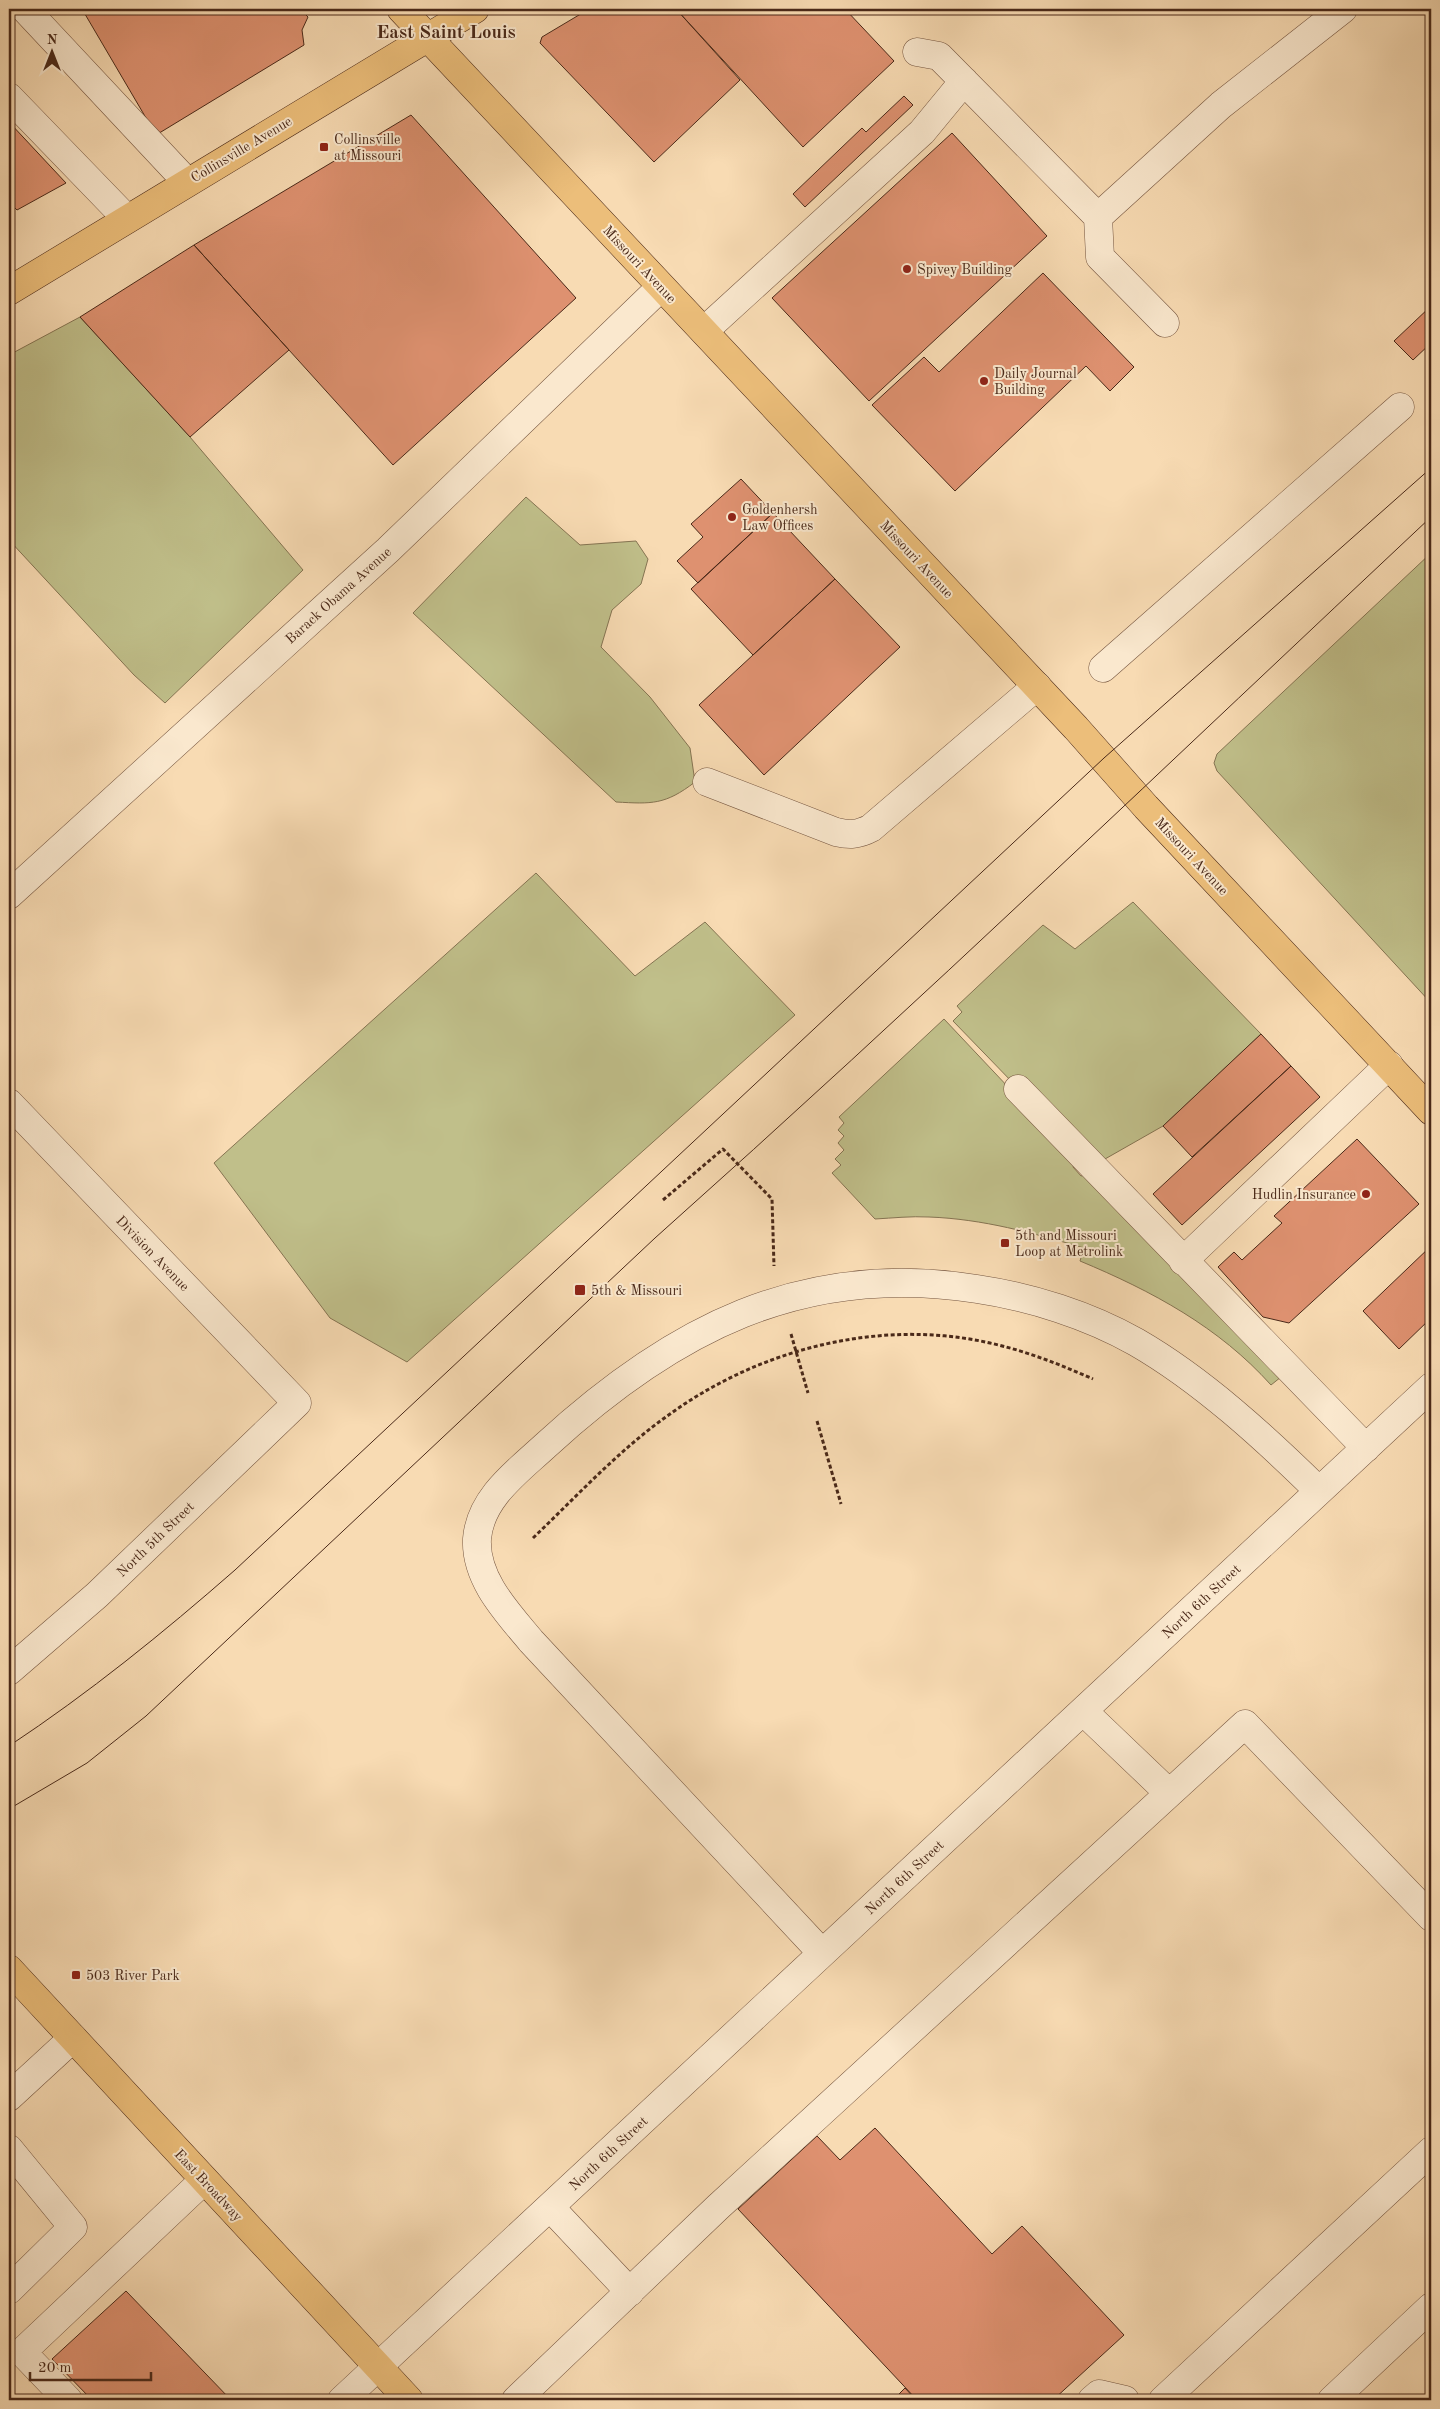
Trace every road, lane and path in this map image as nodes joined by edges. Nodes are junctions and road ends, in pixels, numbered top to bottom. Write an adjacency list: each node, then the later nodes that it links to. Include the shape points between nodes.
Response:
1 (24, 9): 9 (street)
2 (401, 9): 5 (main road, Missouri Avenue)
3 (475, 9): 5 (main road, Collinsville Avenue)
4 (1343, 9): 10 (street, via 1221,105)
5 (427, 37): 9 (main road, Collinsville Avenue); 12 (main road, Missouri Avenue)
6 (917, 52): 7 (street, via 940,56)
7 (964, 81): 10 (street); 15 (street, via 922,132)
8 (9, 97): 11 (street)
9 (187, 182): 11 (main road, Collinsville Avenue)
10 (1098, 217): 14 (street, via 1100,257)
11 (128, 219): 13 (main road, Collinsville Avenue)
12 (661, 287): 15 (main road, Missouri Avenue); 20 (street, Barack Obama Avenue, via 388,550)
13 (9, 291)
14 (1165, 323)
15 (704, 331): 18 (main road, Missouri Avenue)
16 (1400, 407): 17 (street)
17 (1103, 668)
18 (1037, 686): 19 (street, via 860,834 836,832); 21 (main road, Missouri Avenue)
19 (707, 782)
20 (9, 895)
21 (1388, 1065): 24 (main road, Missouri Avenue); 26 (street)
22 (1018, 1089): 26 (street)
23 (9, 1103): 32 (street, Division Avenue)
24 (1431, 1111)
25 (663, 1200): 27 (path, via 723,1149 772,1199)
26 (1183, 1261): 34 (street)
27 (774, 1274)
28 (796, 1352): 29 (path, via 875,1336 951,1337 988,1342 1024,1352); 31 (path); 37 (path, via 734,1375 670,1414 634,1443)
29 (1093, 1379)
30 (1431, 1387): 34 (street, North 6th Street)
31 (808, 1393)
32 (297, 1403): 38 (street, North 5th Street, via 97,1595)
33 (816, 1421): 36 (path)
34 (1366, 1448): 35 (street, North 6th Street)
35 (1319, 1491): 39 (street, North 6th Street); 42 (street, via 1218,1400 1130,1339 1044,1304 981,1289 914,1282 848,1285 814,1291 781,1299 712,1326 639,1369 564,1428 510,1478 488,1505 477,1538 482,1568 498,1600 530,1641)
36 (841, 1504)
37 (533, 1538)
38 (9, 1671)
39 (1083, 1711): 40 (street); 42 (street, North 6th Street)
40 (1169, 1793): 41 (street, via 1245,1724); 51 (street, via 718,2207)
41 (1431, 1917)
42 (822, 1953): 49 (street, North 6th Street)
43 (9, 1969): 44 (main road, East Broadway)
44 (73, 2038): 45 (street); 48 (main road, East Broadway)
45 (9, 2097)
46 (9, 2149): 50 (street, via 73,2228)
47 (1431, 2151): 60 (street)
48 (204, 2180): 53 (main road, East Broadway); 54 (street, via 22,2352)
49 (550, 2207): 51 (street); 53 (street, North 6th Street)
50 (9, 2290)
51 (630, 2292): 57 (street)
52 (1431, 2307): 61 (street)
53 (378, 2367): 55 (street, North 6th Street); 56 (main road, East Broadway)
54 (68, 2400)
55 (342, 2400)
56 (409, 2400)
57 (516, 2400)
58 (1092, 2400): 59 (street, via 1099,2394)
59 (1125, 2400)
60 (1163, 2400)
61 (1332, 2400)

